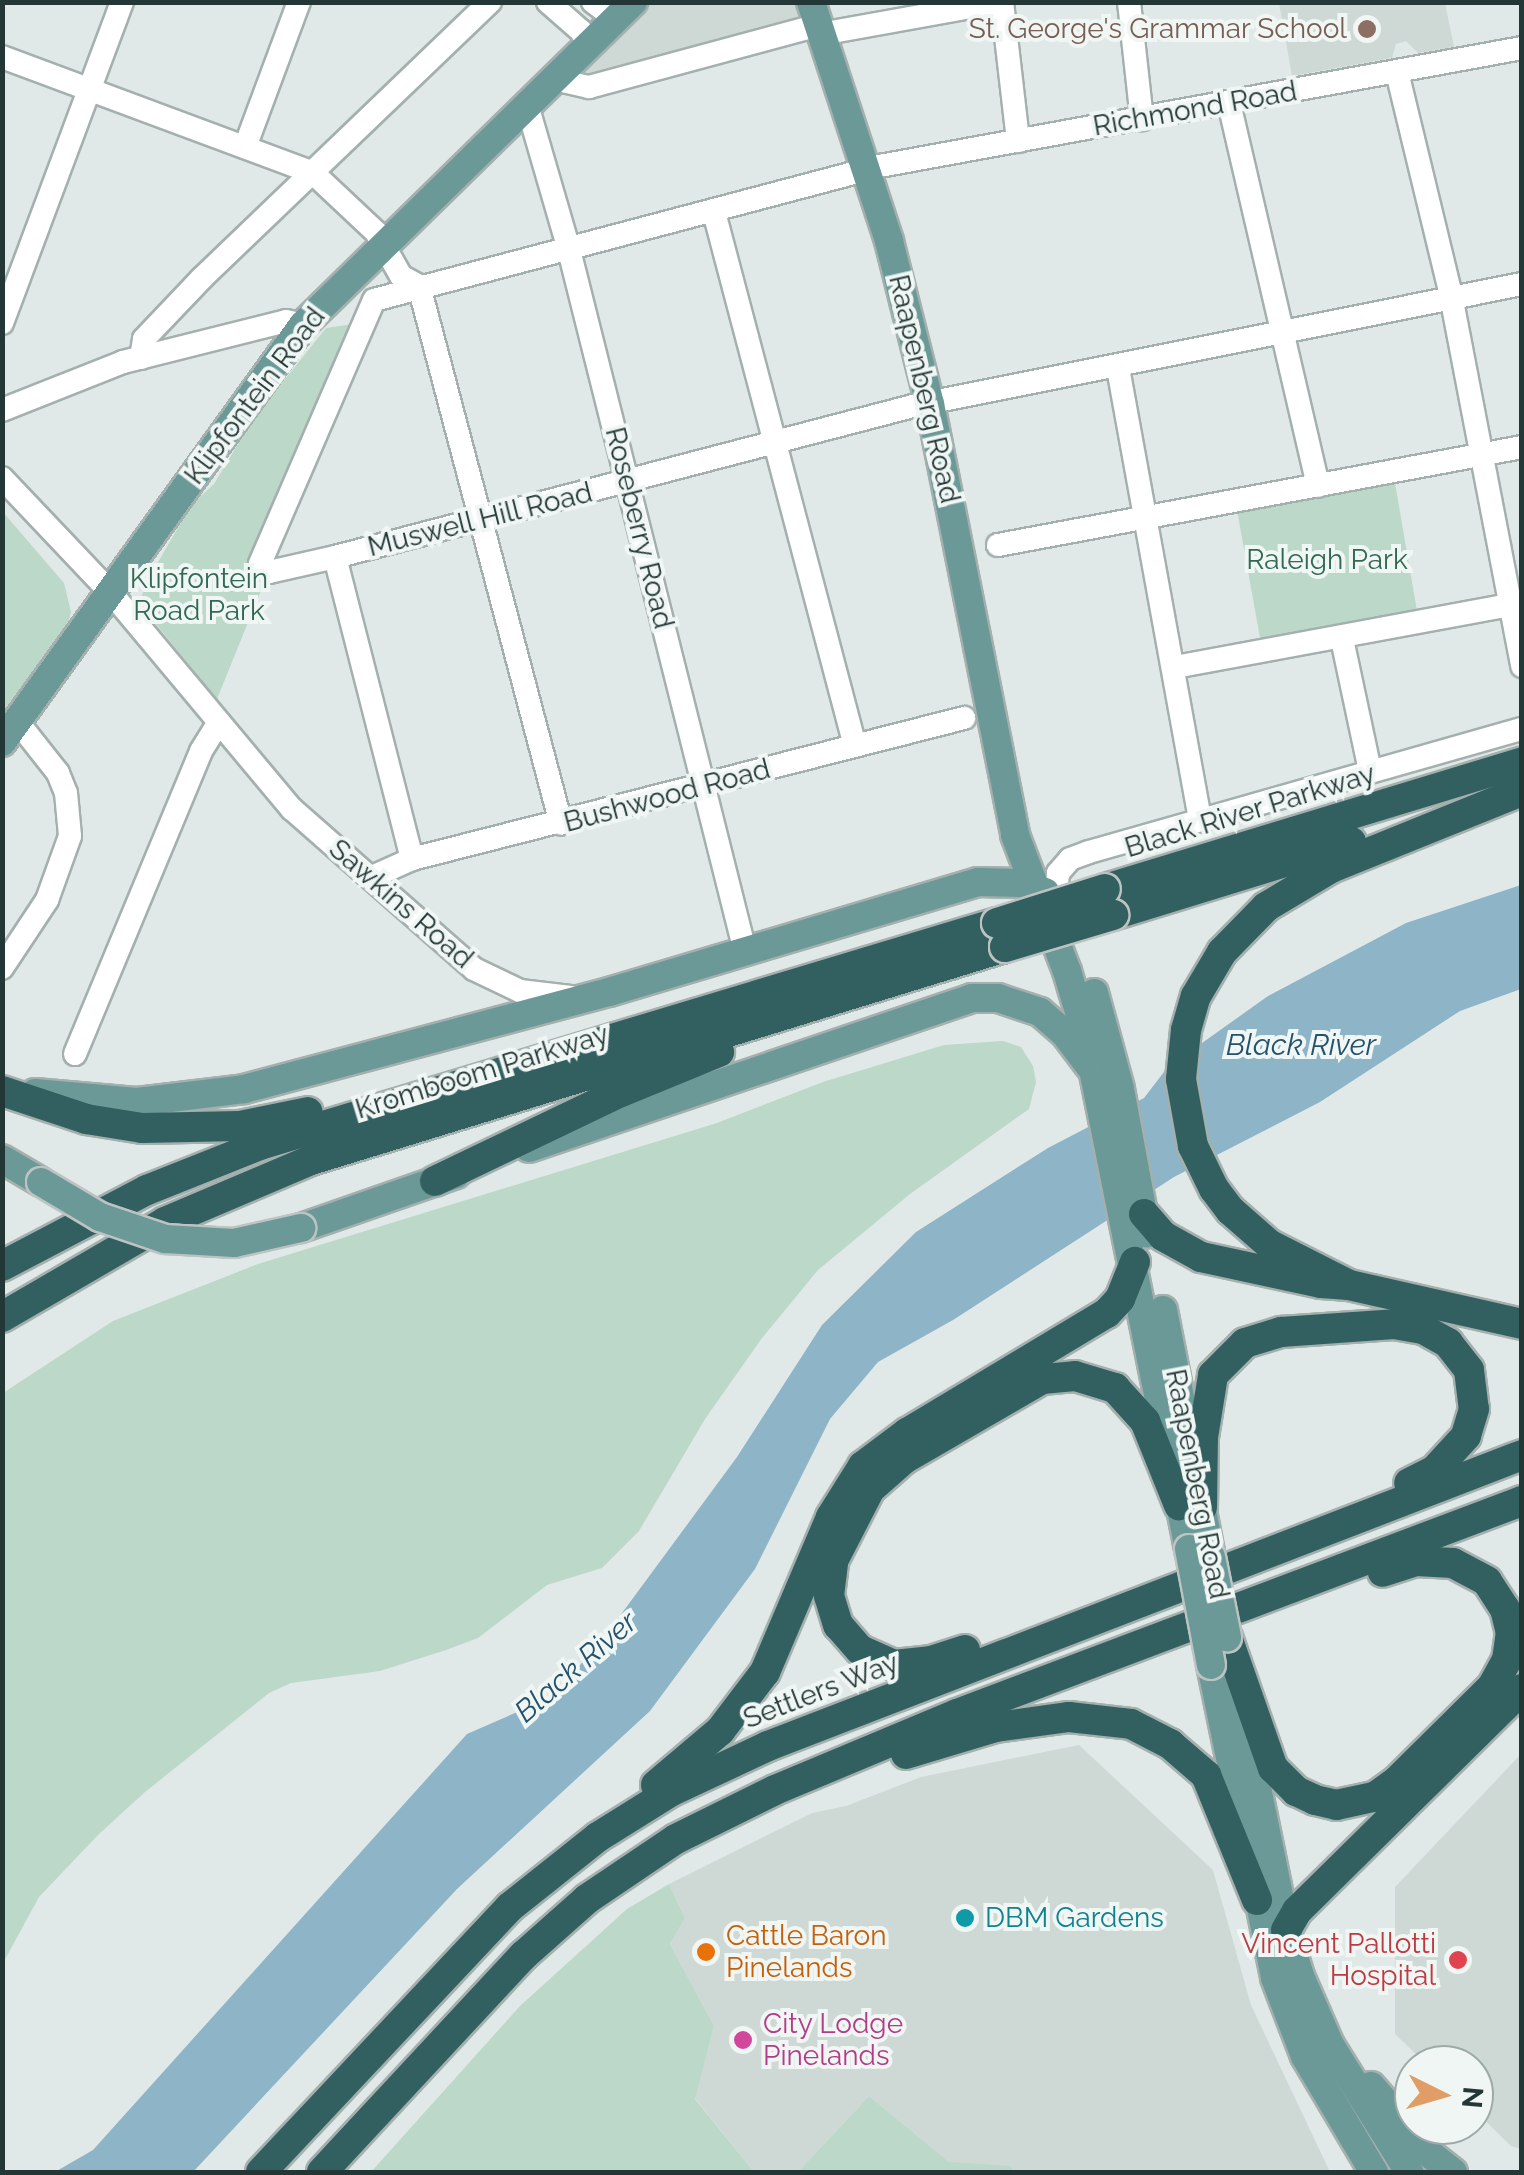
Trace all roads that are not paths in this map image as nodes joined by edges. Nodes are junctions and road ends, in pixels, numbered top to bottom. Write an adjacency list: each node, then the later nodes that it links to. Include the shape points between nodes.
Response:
1 (122, 2): 15 (street)
2 (299, 2): 20 (street)
3 (490, 2): 22 (street)
4 (548, 2): 10 (street)
5 (593, 2): 8 (street)
6 (1001, 2): 9 (street); 19 (street)
7 (1129, 2): 18 (street)
8 (625, 11): 10 (main road, Klipfontein Road)
9 (817, 21): 14 (street, via 590,87); 21 (main road, Raapenberg Road)
10 (590, 46): 14 (main road, Klipfontein Road)
11 (1522, 48): 13 (street, Richmond Road)
12 (2, 56): 15 (street)
13 (1398, 72): 16 (street, Richmond Road); 28 (street)
14 (554, 79): 17 (main road, Klipfontein Road)
15 (90, 90): 20 (street); 29 (street)
16 (1229, 104): 18 (street, Richmond Road); 31 (street)
17 (527, 105): 24 (main road, Klipfontein Road); 25 (street, Roseberry Road)
18 (1142, 119): 19 (street, Richmond Road)
19 (1018, 141): 21 (street, Richmond Road)
20 (246, 147): 22 (street)
21 (868, 170): 23 (street, Richmond Road); 34 (main road, Raapenberg Road)
22 (312, 172): 24 (street); 32 (street, via 144,339)
23 (714, 212): 25 (street, Richmond Road); 36 (street)
24 (384, 244): 27 (street, via 401,276); 30 (main road, Klipfontein Road)
25 (569, 250): 27 (street, Richmond Road); 40 (street, Roseberry Road)
26 (1522, 284): 28 (street, Muswell Hill Road)
27 (419, 286): 43 (street); 46 (street, Richmond Road, via 374,300 261,557)
28 (1450, 296): 31 (street, Muswell Hill Road); 38 (street)
29 (2, 322)
30 (303, 325): 32 (street, via 279,323); 47 (main road, Klipfontein Road)
31 (1284, 331): 33 (street, Muswell Hill Road); 41 (street)
32 (142, 358): 35 (street)
33 (1118, 368): 34 (street, Muswell Hill Road); 42 (street)
34 (930, 404): 36 (street, Muswell Hill Road); 59 (main road, Raapenberg Road)
35 (2, 410)
36 (775, 444): 40 (street, Muswell Hill Road); 56 (street)
37 (1522, 447): 38 (street)
38 (1481, 455): 41 (street); 48 (street)
39 (2, 478): 47 (street, Sawkins Road)
40 (628, 482): 43 (street, Muswell Hill Road); 60 (street, Roseberry Road)
41 (1318, 486): 42 (street)
42 (1144, 516): 44 (street); 51 (street)
43 (481, 520): 45 (street, Muswell Hill Road); 63 (street)
44 (998, 545)
45 (335, 558): 46 (street, Muswell Hill Road); 65 (street)
46 (262, 570)
47 (112, 594): 53 (street, Sawkins Road); 55 (main road, Klipfontein Road)
48 (1516, 604): 49 (street); 50 (street)
49 (1342, 639): 51 (street); 58 (street)
50 (1522, 666)
51 (1175, 668): 62 (street)
52 (964, 718): 56 (street, Bushwood Road)
53 (218, 724): 66 (street, Sawkins Road, via 276,793); 75 (street)
54 (1522, 729): 58 (street)
55 (7, 733): 72 (street, via 58,774 70,836 47,900)
56 (855, 746): 60 (street, Bushwood Road)
57 (1522, 762): 69 (highway, Black River Parkway)
58 (1370, 771): 62 (street)
59 (1008, 783): 64 (main road, Raapenberg Road); 68 (main road, Raapenberg Road)
60 (704, 786): 63 (street, Bushwood Road); 71 (street, Roseberry Road)
61 (1522, 791): 69 (highway, Black River Parkway); 85 (highway, via 1331,868 1266,906 1222,952 1196,996 1181,1079 1192,1146 1214,1189 1270,1245)
62 (1200, 818): 68 (street, via 1070,859)
63 (561, 824): 65 (street, Bushwood Road)
64 (1015, 834): 67 (main road, via 1008,859); 68 (main road, Raapenberg Road)
65 (412, 859): 66 (street, Bushwood Road)
66 (372, 877): 74 (street, Sawkins Road, via 488,978 546,996)
67 (978, 882): 68 (main road, Sawkins Road); 71 (main road, Sawkins Road)
68 (1044, 892): 77 (main road, Raapenberg Road); 79 (main road, Raapenberg Road, via 1095,996)
69 (1109, 902): 70 (highway, Black River Parkway, bridge)
70 (1001, 935): 73 (highway, Kromboom Parkway); 76 (highway, Kromboom Parkway)
71 (746, 951): 74 (main road, Sawkins Road)
72 (2, 968)
73 (894, 982): 81 (highway, via 621,1092); 86 (highway, Kromboom Parkway, via 286,1170 132,1239)
74 (610, 992): 78 (main road, via 204,1097 138,1102)
75 (75, 1054)
76 (530, 1062): 78 (highway, via 240,1126 195,1130 86,1119); 84 (highway, Kromboom Parkway, via 222,1159 111,1207)
77 (1095, 1076): 79 (main road, Raapenberg Road); 81 (main road, via 1040,1012 998,998 972,998)
78 (2, 1088)
79 (1112, 1107): 82 (main road, Raapenberg Road)
80 (2, 1159): 81 (main road, bridge, via 100,1218 165,1239 234,1243 302,1228)
81 (435, 1181)
82 (1137, 1214): 83 (main road, Raapenberg Road); 85 (highway, via 1202,1257); 91 (main road, Raapenberg Road)
83 (1135, 1262): 91 (main road, Raapenberg Road); 97 (highway, via 1107,1313 907,1433 864,1466 830,1516 765,1672 720,1732)
84 (2, 1266)
85 (1350, 1284): 87 (highway)
86 (2, 1317)
87 (1522, 1324)
88 (1522, 1454): 90 (highway, Settlers Way)
89 (1522, 1501): 93 (highway)
90 (1352, 1520): 91 (highway, via 1435,1470 1466,1436 1474,1408 1469,1370 1448,1342 1423,1328 1281,1332 1245,1343 1213,1376 1209,1390); 92 (highway, Settlers Way)
91 (1194, 1522): 92 (highway, via 1145,1422 1122,1394 1075,1376 1042,1379 904,1459 870,1489 833,1561 829,1596 838,1625 860,1650 894,1664 932,1661 1085,1608); 94 (main road, Raapenberg Road, bridge)
92 (1150, 1600): 97 (highway, Settlers Way, via 742,1756)
93 (1146, 1642): 94 (highway, via 1242,1620 1416,1562 1453,1563 1487,1581 1511,1633 1507,1660 1479,1700 1397,1781 1375,1796 1336,1805 1296,1790 1273,1768); 96 (highway)
94 (1226, 1655): 98 (main road, Raapenberg Road); 99 (main road, Raapenberg Road)
95 (1522, 1689): 99 (highway, via 1297,1911)
96 (775, 1790): 98 (highway, via 996,1727 1069,1717 1132,1724 1170,1744 1206,1775); 102 (highway, via 664,1846 564,1918)
97 (618, 1823): 101 (highway, Settlers Way, via 490,1926)
98 (1257, 1900): 103 (main road, Raapenberg Road, via 1289,2020)
99 (1286, 1930): 100 (main road, Raapenberg Road)
100 (1321, 2028): 104 (main road, Raapenberg Road); 105 (main road)
101 (261, 2172)
102 (322, 2172)
103 (1374, 2172)
104 (1408, 2172)
105 (1453, 2172)

